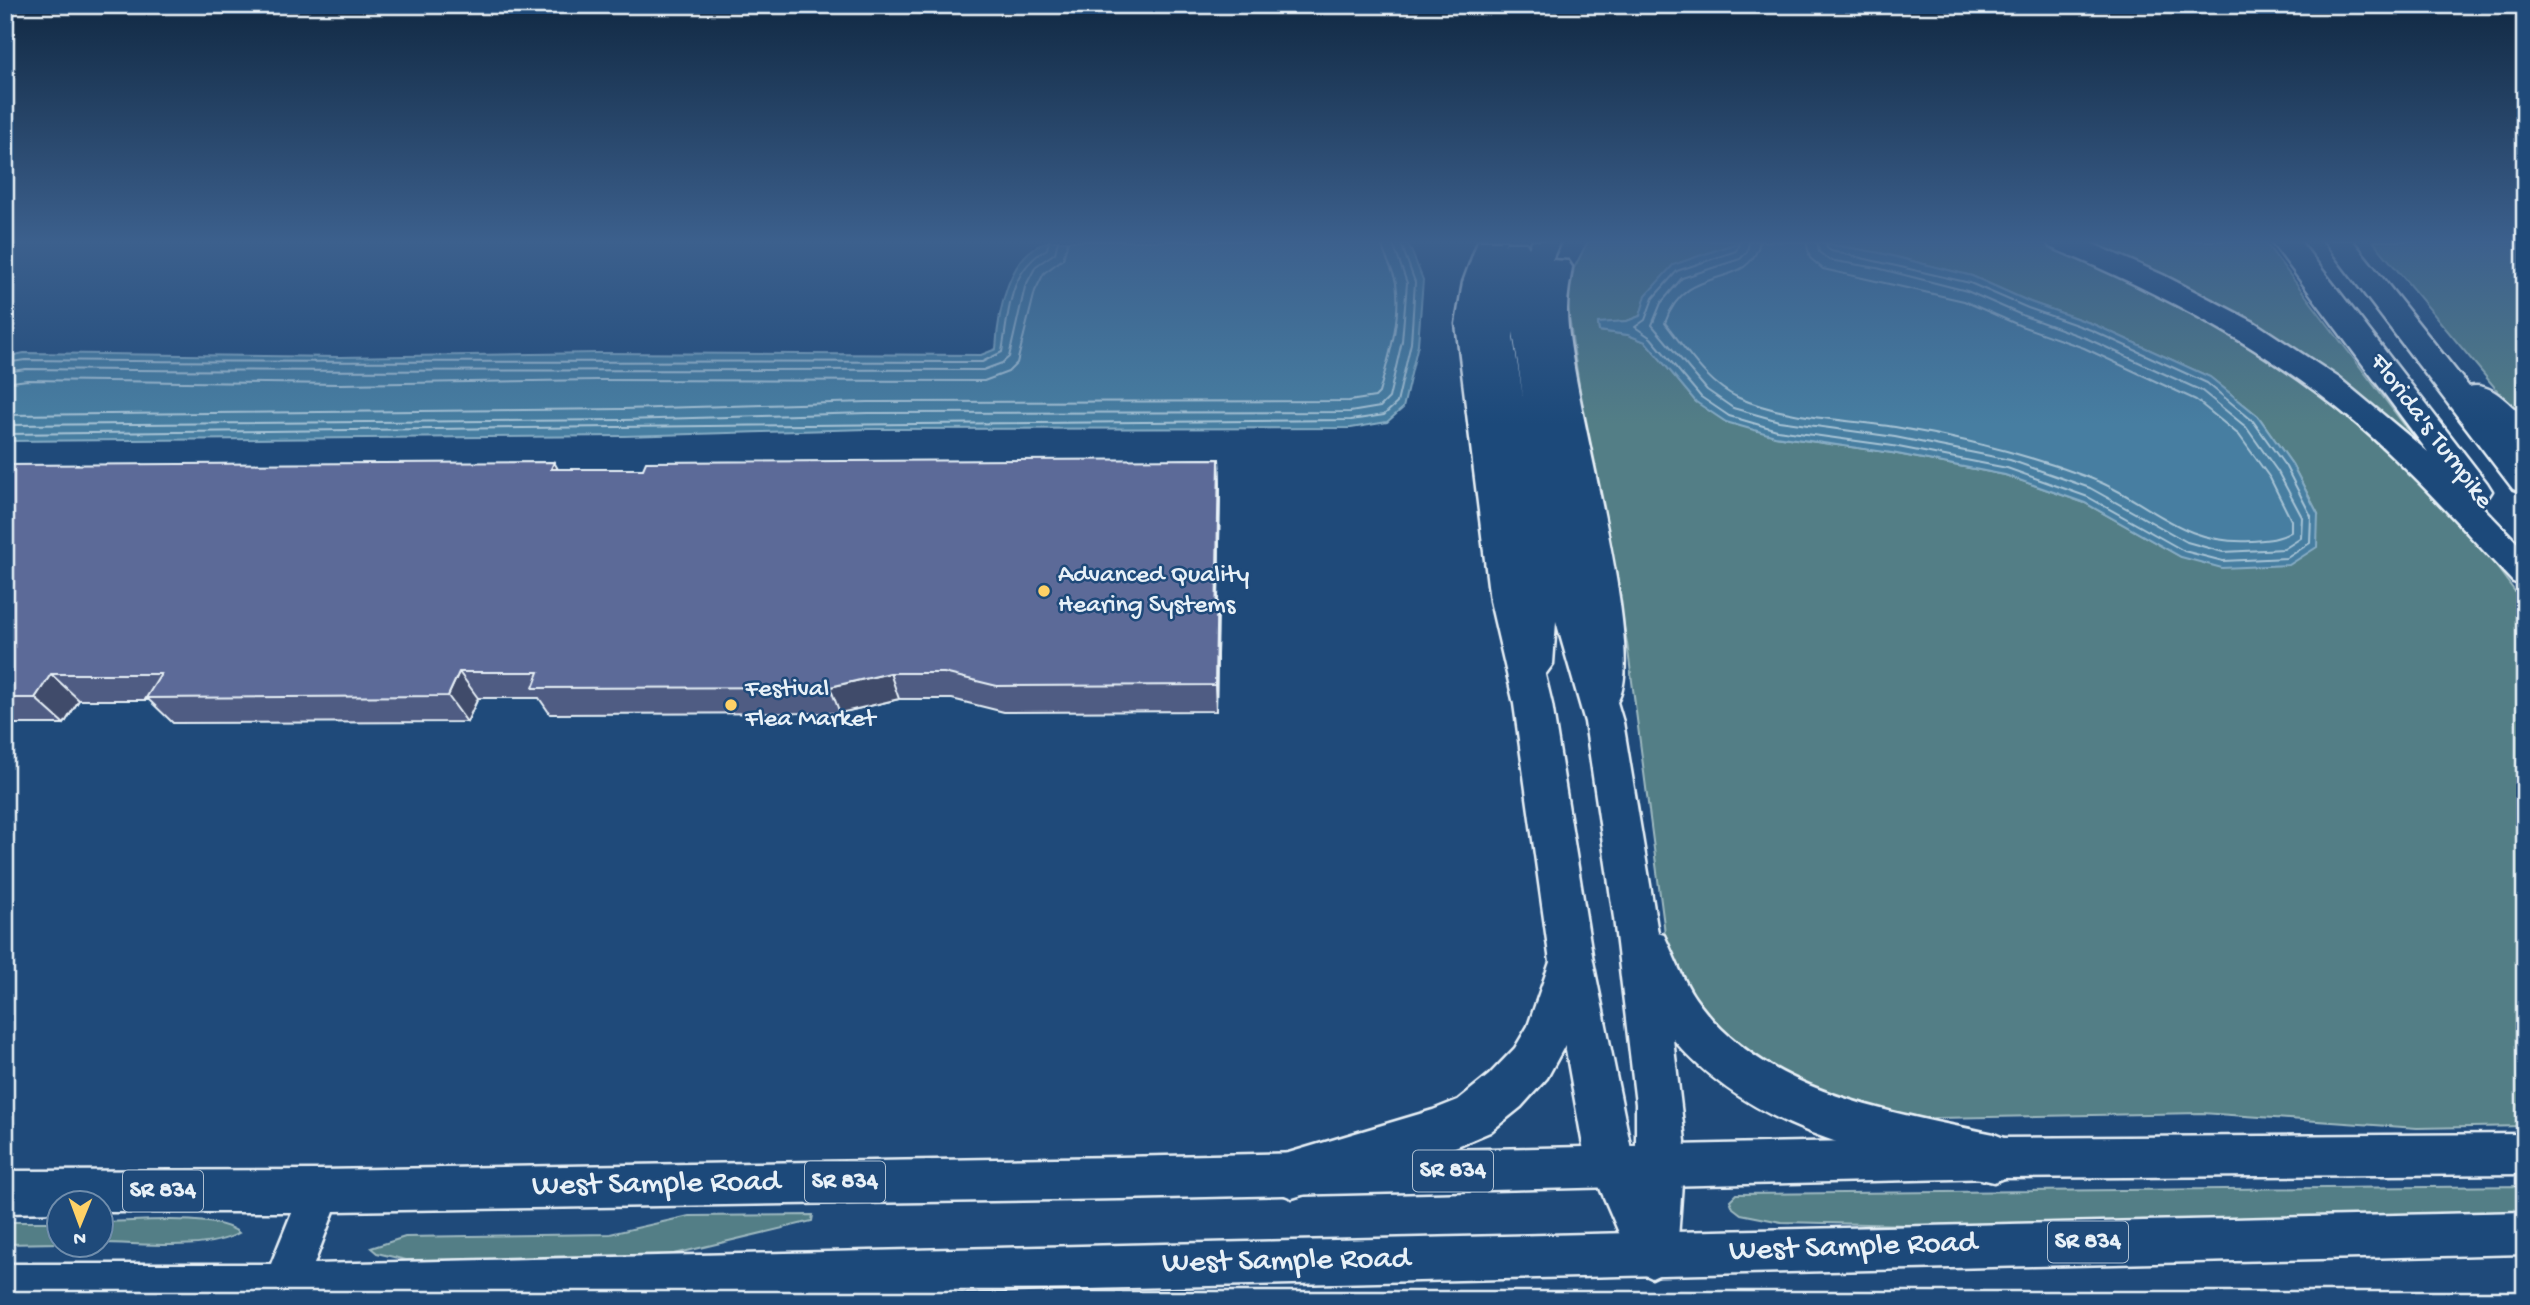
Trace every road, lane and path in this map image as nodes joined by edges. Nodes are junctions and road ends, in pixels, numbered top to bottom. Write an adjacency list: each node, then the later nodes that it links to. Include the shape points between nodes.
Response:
1 (1473, 302): 13 (highway, via 1471,324 1508,601)
2 (1500, 302): 13 (highway, via 1499,338 1539,600)
3 (1528, 302): 14 (highway, via 1531,355 1575,629)
4 (1553, 302): 14 (highway, via 1558,362 1606,629)
5 (2195, 302): 12 (highway, via 2322,380 2406,449)
6 (2331, 302): 11 (highway, Florida's Turnpike)
7 (2386, 302): 8 (highway, Florida's Turnpike)
8 (2405, 325): 9 (highway); 10 (highway, Florida's Turnpike)
9 (2525, 436)
10 (2525, 481)
11 (2525, 557)
12 (2525, 573)
13 (1534, 704): 16 (highway)
14 (1604, 722): 15 (highway)
15 (1635, 918): 18 (highway, via 1677,1009 1728,1064 1767,1091 1811,1113 1848,1124); 19 (highway, via 1660,1104)
16 (1571, 961): 19 (highway, via 1608,1151); 20 (highway, via 1547,1035 1531,1063 1474,1116 1434,1133)
17 (2525, 1154): 18 (main road, West Sample Road / SR 834)
18 (1994, 1158): 19 (main road, West Sample Road / SR 834)
19 (1637, 1167): 20 (main road, West Sample Road / SR 834); 24 (highway)
20 (1292, 1174): 21 (main road, West Sample Road / SR 834)
21 (321, 1191): 22 (main road, West Sample Road / SR 834); 26 (main road)
22 (5, 1192)
23 (2525, 1233): 24 (main road, West Sample Road / SR 834)
24 (1652, 1253): 26 (main road, West Sample Road / SR 834)
25 (5, 1285): 26 (main road, West Sample Road / SR 834)
26 (284, 1286)

